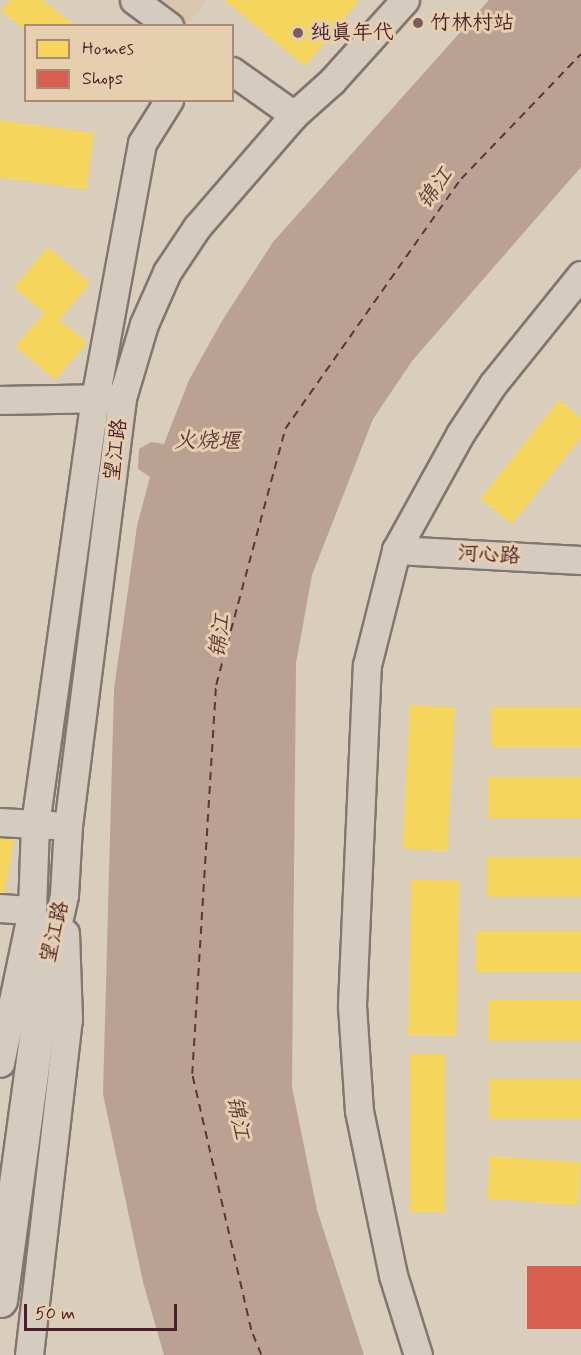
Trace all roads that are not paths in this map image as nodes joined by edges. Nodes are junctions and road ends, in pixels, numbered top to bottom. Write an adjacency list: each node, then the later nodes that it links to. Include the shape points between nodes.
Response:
1 (134, 0): 3 (street)
2 (405, 0): 6 (street, 望江路, via 332,81)
3 (166, 24)
4 (237, 77): 6 (street)
5 (168, 102): 9 (street, 望江路, via 142,143)
6 (294, 115): 8 (street, 望江路, via 197,227 167,272 144,324)
7 (581, 275): 11 (street, via 493,384 460,434)
8 (127, 398): 9 (street); 15 (street, 望江路)
9 (95, 399): 10 (street); 14 (street, 望江路)
10 (0, 400)
11 (396, 549): 12 (street, 河心路); 23 (street, via 367,665 352,1005 359,1111 393,1275)
12 (581, 560)
13 (0, 822): 14 (street)
14 (35, 824): 15 (street); 18 (street, 望江路)
15 (74, 827): 16 (street, 望江路)
16 (64, 895): 19 (street, 望江路); 22 (street, via 68,1018)
17 (0, 908): 18 (street)
18 (32, 910): 19 (street, 望江路); 20 (street)
19 (42, 993): 21 (main road, 望江路)
20 (0, 1063)
21 (0, 1300)
22 (29, 1355)
23 (418, 1355)

